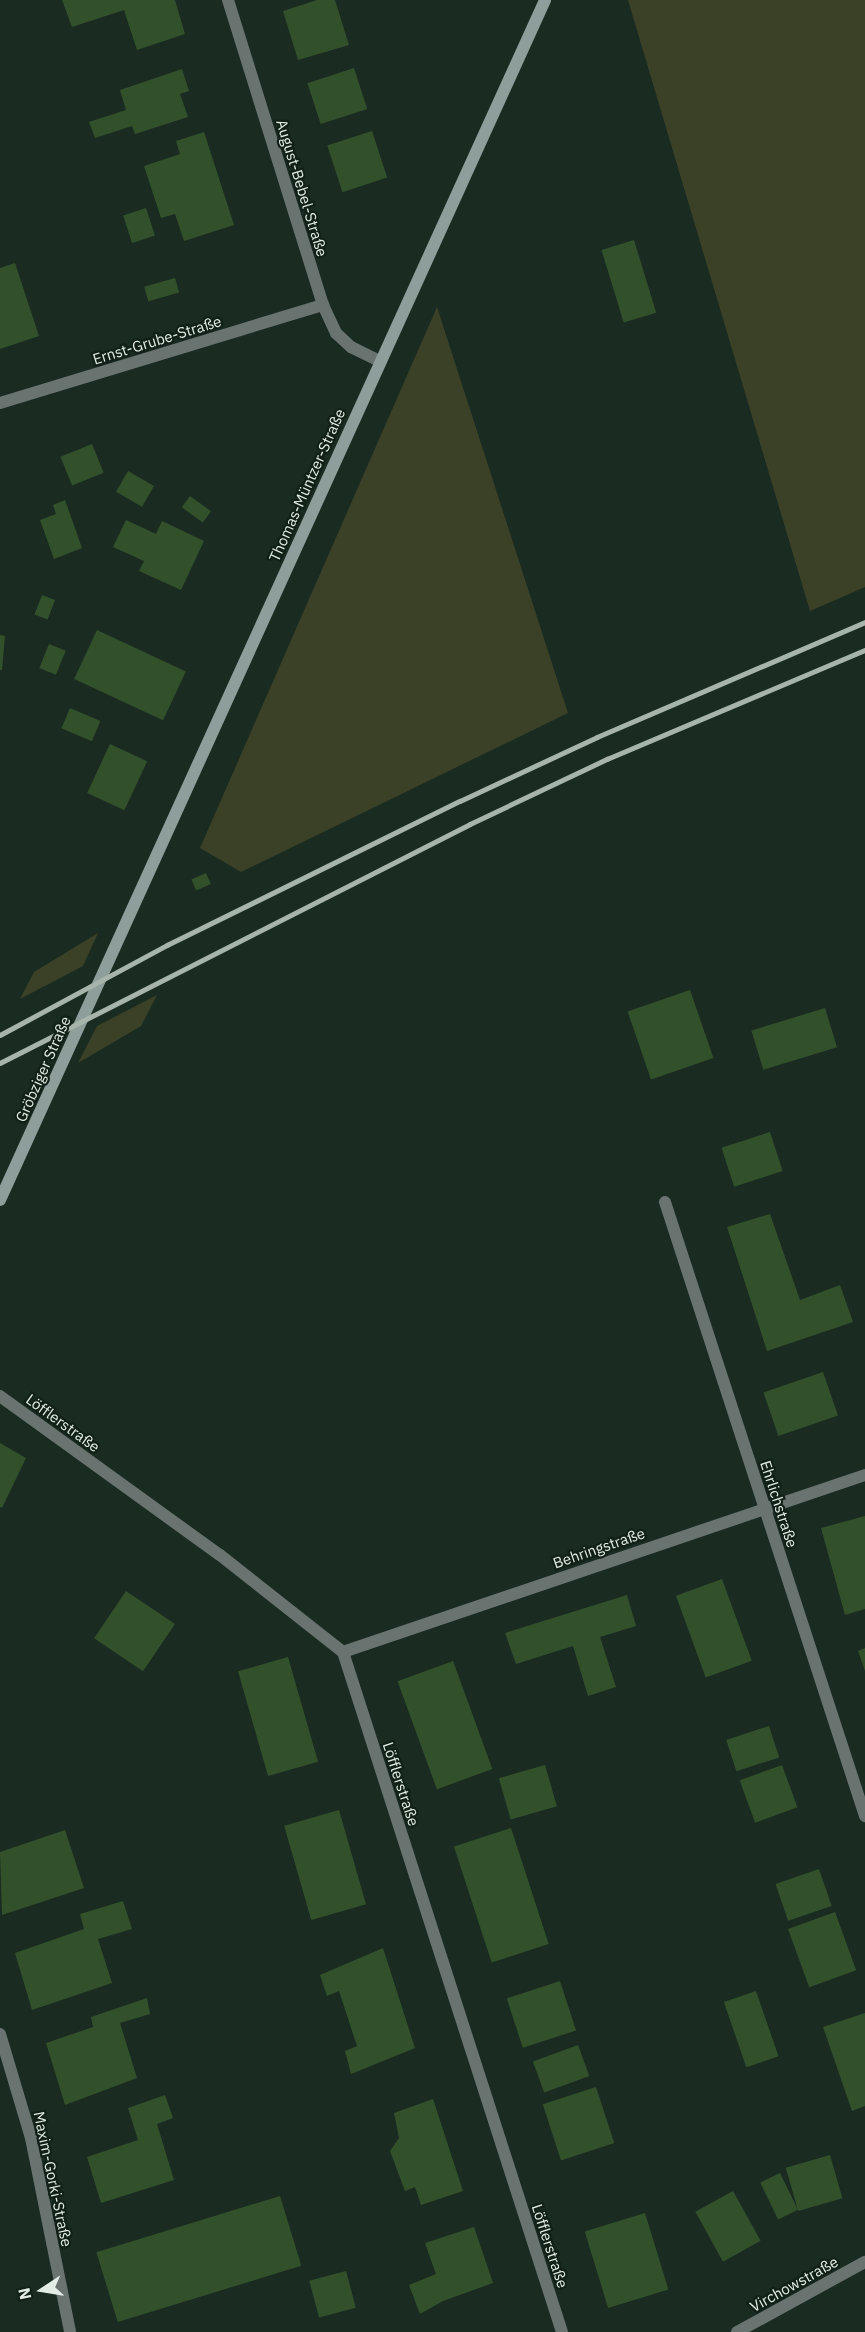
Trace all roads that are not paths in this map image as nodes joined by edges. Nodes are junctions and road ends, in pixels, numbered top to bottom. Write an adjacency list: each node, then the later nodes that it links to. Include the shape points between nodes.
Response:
1 (228, 0): 3 (street, August-Bebel-Straße)
2 (545, 0): 4 (main road, Thomas-Müntzer-Straße)
3 (323, 305): 4 (street, August-Bebel-Straße, via 336,333 351,347); 5 (street, Ernst-Grube-Straße)
4 (380, 361): 6 (main road, Thomas-Müntzer-Straße)
5 (0, 403)
6 (98, 982): 7 (main road, Gröbziger Straße)
7 (0, 1200)
8 (665, 1202): 11 (street, Ehrlichstraße)
9 (0, 1396): 12 (street, Löfflerstraße, via 220,1555)
10 (865, 1475): 11 (street, Behringstraße)
11 (764, 1508): 12 (street, Behringstraße); 13 (street, Ehrlichstraße)
12 (343, 1652): 17 (street, Löfflerstraße)
13 (865, 1816)
14 (0, 2034): 16 (street, Maxim-Gorki-Straße, via 31,2138)
15 (865, 2262): 18 (street, Virchowstraße)
16 (70, 2332)
17 (562, 2332)
18 (737, 2332)

